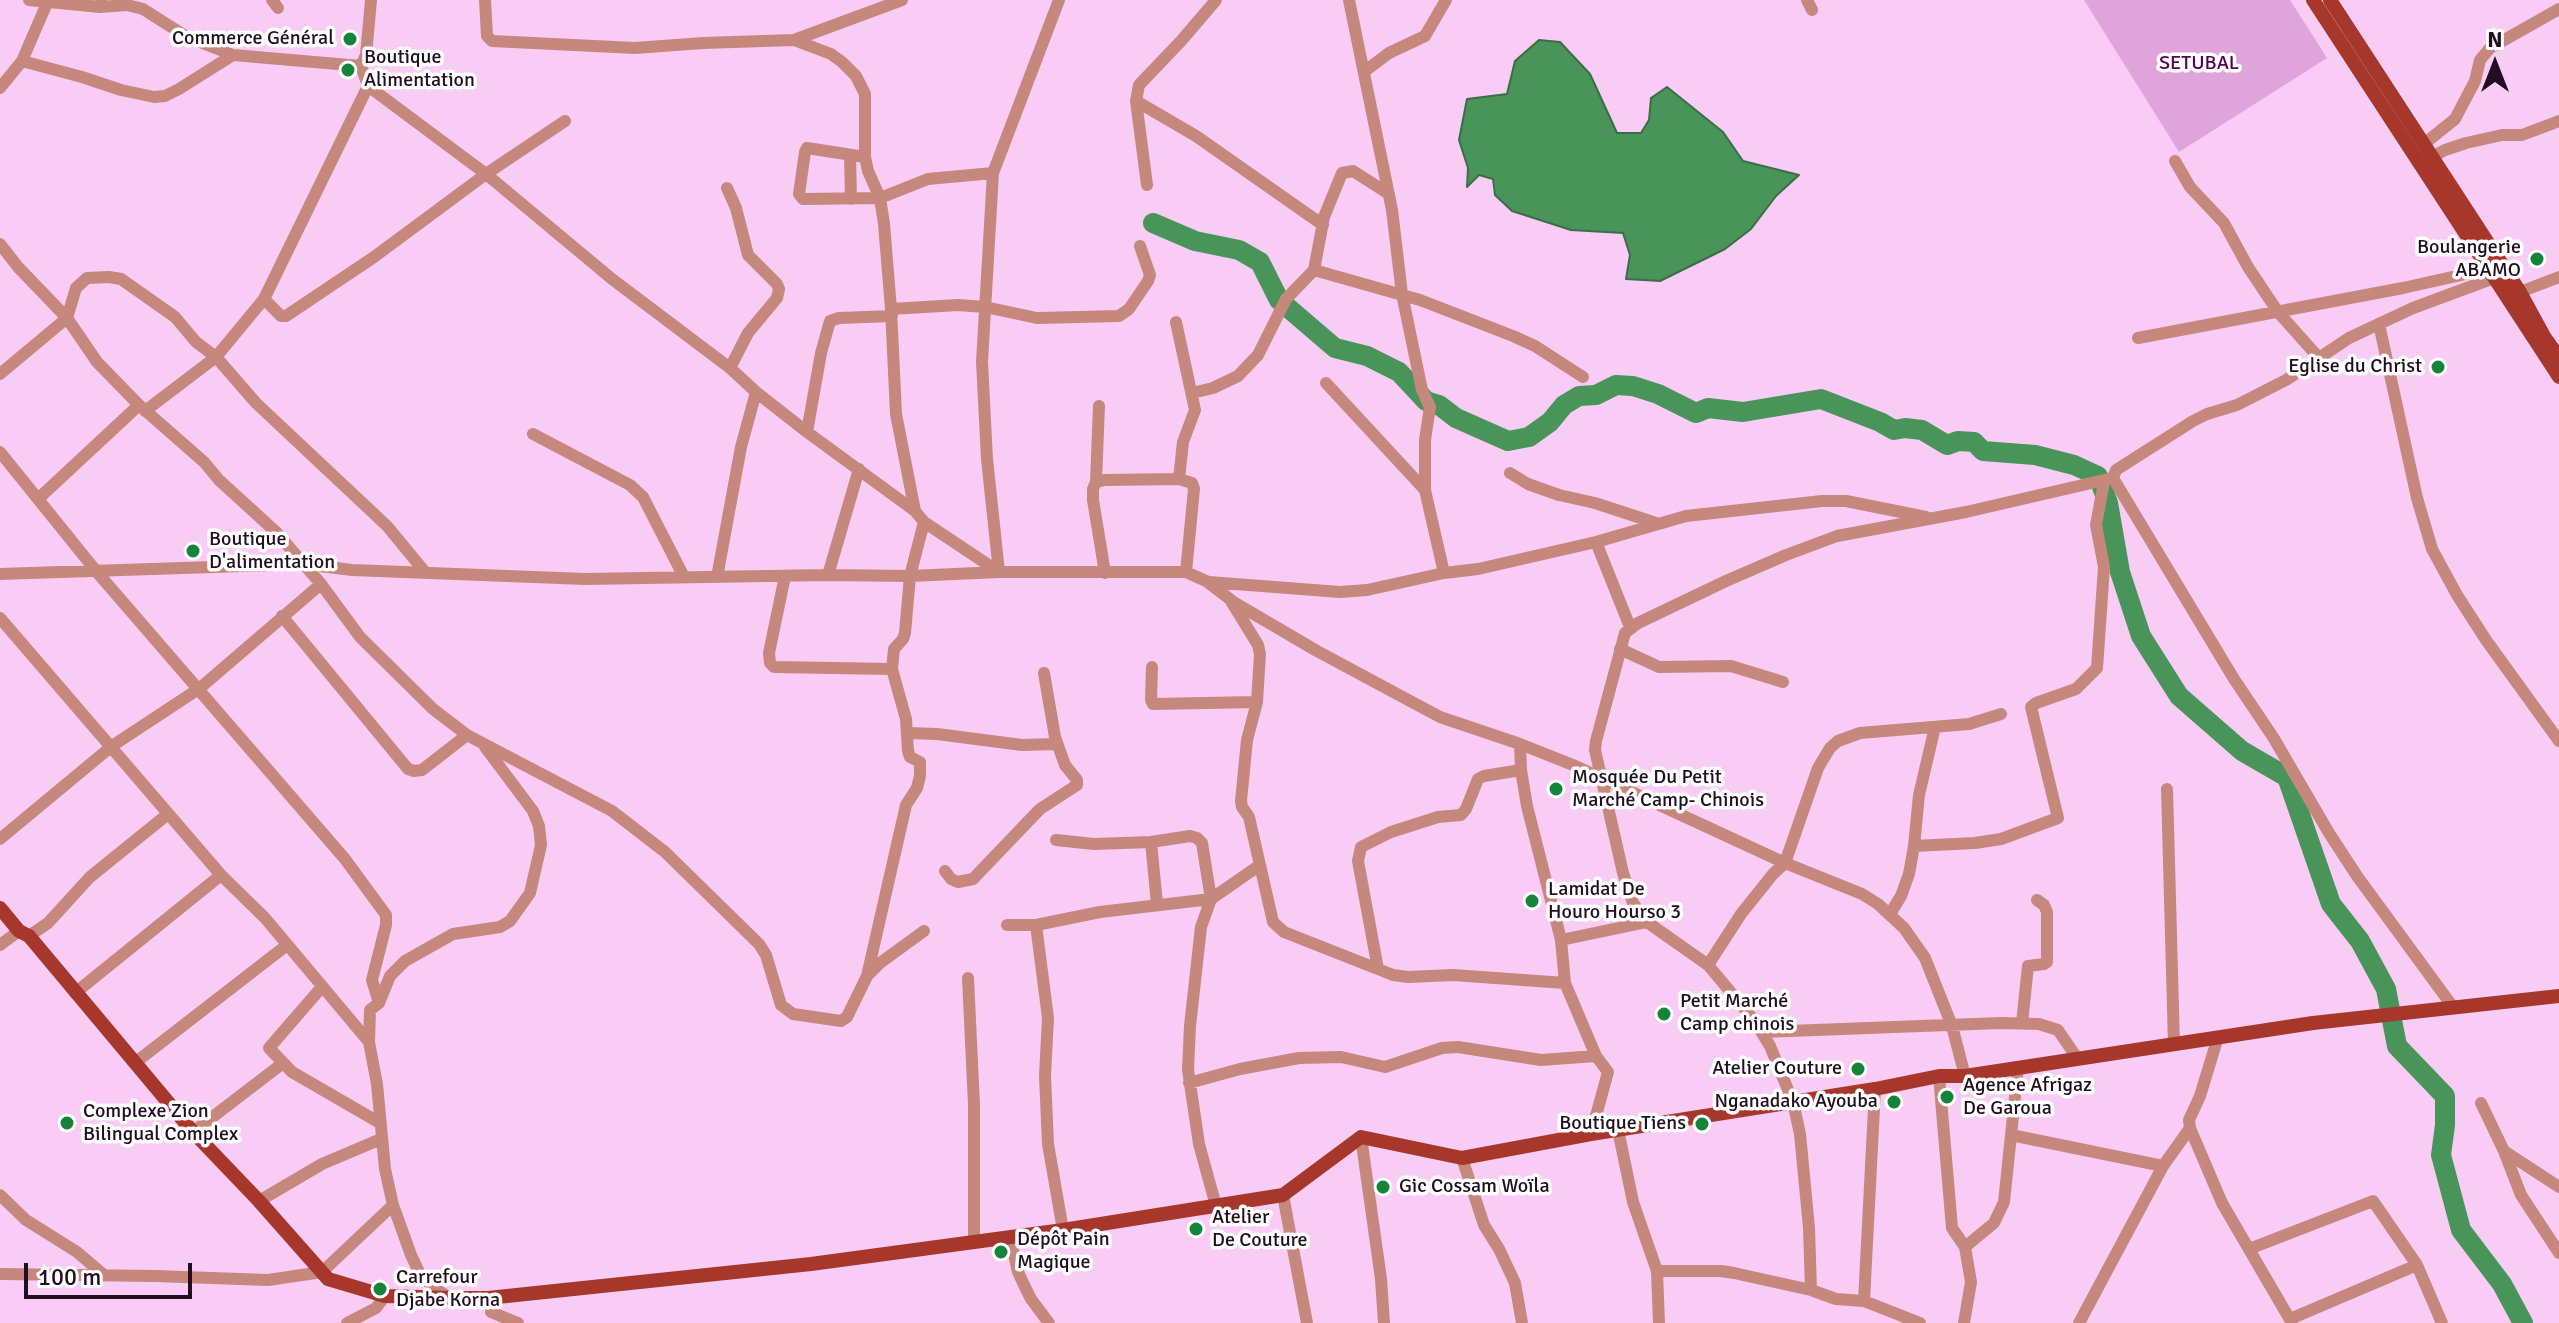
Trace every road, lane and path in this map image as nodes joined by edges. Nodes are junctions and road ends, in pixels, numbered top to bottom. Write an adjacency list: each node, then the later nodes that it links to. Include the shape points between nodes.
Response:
1 (29, 0): 11 (street)
2 (371, 0): 17 (street)
3 (485, 0): 14 (street, via 487,36 492,41 635,48)
4 (902, 0): 14 (street)
5 (1059, 0): 28 (street)
6 (1216, 0): 21 (street, via 1139,85)
7 (1349, 0): 18 (street)
8 (1446, 0): 18 (street, via 1425,36)
9 (2313, 0): 39 (main road)
10 (2330, 0): 24 (main road)
11 (47, 3): 12 (street); 16 (street)
12 (100, 4): 15 (street, via 143,9 187,37)
13 (2559, 9): 24 (street, via 2490,48 2455,119)
14 (794, 40): 26 (street, via 831,54 862,84)
15 (233, 55): 16 (street, via 179,89 154,97); 17 (street)
16 (22, 61): 20 (street)
17 (361, 66): 19 (street)
18 (1365, 71): 32 (street)
19 (368, 86): 29 (street); 43 (street)
20 (0, 88)
21 (1136, 101): 30 (street); 35 (street)
22 (565, 121): 29 (street)
23 (2559, 121): 24 (street, via 2522,135)
24 (2428, 150): 41 (main road)
25 (850, 155): 26 (street); 34 (street); 34 (street, via 807,148 798,189 803,199)
26 (865, 157): 33 (street)
27 (2175, 161): 45 (street, via 2190,187 2224,223)
28 (993, 173): 33 (street, via 928,179); 44 (street)
29 (486, 174): 43 (street, via 286,316); 55 (street)
30 (1147, 185)
31 (727, 188): 55 (street, via 748,255 779,289)
32 (1389, 194): 35 (street, via 1347,170); 42 (street)
33 (880, 198): 34 (street); 46 (street)
34 (851, 199)
35 (1323, 225): 38 (street)
36 (0, 244): 47 (street)
37 (1140, 246): 44 (street, via 1150,275 1119,316 1049,319)
38 (1314, 270): 42 (street); 61 (street, via 1286,299 1253,362 1238,376)
39 (2491, 274): 45 (street); 49 (street); 58 (main road)
40 (2559, 277): 41 (street)
41 (2520, 292): 50 (main road)
42 (1402, 294): 57 (street, via 1535,346); 72 (street, via 1430,407)
43 (264, 299): 52 (street)
44 (985, 307): 46 (street); 81 (street, via 983,403)
45 (2278, 312): 51 (street); 54 (street)
46 (892, 313): 64 (street, via 830,321); 74 (street, via 896,414)
47 (67, 318): 52 (street, via 76,288 87,278 116,277 175,317); 56 (street); 63 (street, via 97,362)
48 (1176, 322): 61 (street)
49 (2379, 324): 54 (street); 109 (street, via 2432,549 2486,640)
50 (2552, 336): 53 (main road)
51 (2138, 338)
52 (216, 357): 63 (street); 80 (street, via 256,403 387,526)
53 (2559, 357)
54 (2319, 358): 70 (street, via 2248,400 2193,421 2116,470)
55 (730, 368): 60 (street)
56 (0, 374)
57 (1583, 377)
58 (2559, 377)
59 (1326, 383): 72 (street)
60 (756, 392): 64 (street); 90 (street)
61 (1192, 393): 69 (street, via 1195,410 1183,442)
62 (1099, 406): 71 (street)
63 (142, 408): 73 (street); 78 (street, via 204,462)
64 (807, 432): 67 (street)
65 (533, 434): 89 (street, via 643,497)
66 (0, 452): 73 (street)
67 (859, 469): 74 (street); 86 (street)
68 (1510, 473): 76 (street, via 1559,495)
69 (1179, 479): 71 (street); 82 (street, via 1194,489)
70 (2109, 480): 75 (street); 120 (street, via 2096,525 2104,567 2097,668 2076,689 2031,707 2058,818 2001,839); 147 (street, via 2357,876)
71 (1096, 482): 83 (street, via 1093,500)
72 (1425, 490): 84 (street)
73 (38, 499): 79 (street)
74 (920, 517): 81 (street); 88 (street)
75 (1932, 518): 76 (street, via 1834,500); 96 (street, via 1826,540)
76 (1656, 523): 77 (street)
77 (1596, 542): 84 (street); 96 (street)
78 (304, 564): 79 (street); 80 (street); 92 (street)
79 (96, 571): 85 (street); 102 (street)
80 (425, 572): 89 (street, via 571,579)
81 (999, 572): 83 (street); 88 (street)
82 (1186, 572): 83 (street); 91 (street)
83 (1105, 573)
84 (1444, 573): 91 (street, via 1353,592)
85 (0, 574)
86 (828, 575): 87 (street); 88 (street)
87 (785, 576): 90 (street); 99 (street, via 769,653 774,667)
88 (910, 576): 99 (street, via 905,633 894,649)
89 (684, 577): 90 (street)
90 (717, 577)
91 (1206, 581): 93 (street)
92 (321, 584): 94 (street); 107 (street, via 360,637)
93 (1229, 598): 103 (street, via 1258,645); 111 (street, via 1440,717)
94 (282, 616): 102 (street); 107 (street, via 408,769 422,770)
95 (0, 618): 112 (street)
96 (1630, 627): 97 (street)
97 (1620, 649): 101 (street, via 1659,667 1731,666); 114 (street, via 1596,741)
98 (1152, 667): 103 (street, via 1153,704)
99 (892, 669): 106 (street)
100 (1044, 673): 110 (street)
101 (1783, 682)
102 (200, 688): 112 (street); 146 (street, via 382,907 386,925 372,980)
103 (1257, 702): 122 (street, via 1241,794)
104 (2001, 714): 105 (street)
105 (1935, 727): 120 (street); 121 (street, via 1860,733 1830,748)
106 (908, 733): 110 (street); 140 (street, via 908,751 920,762 920,776 906,805)
107 (467, 735): 108 (street)
108 (481, 741): 140 (street, via 600,804 665,852 759,944 786,1010 841,1021); 146 (street, via 539,826 541,845 530,893 500,927 453,934 405,961 390,976)
109 (2559, 741)
110 (1057, 744): 123 (street, via 1077,785 1040,809 973,879 958,882)
111 (1520, 744): 113 (street); 114 (street)
112 (112, 746): 116 (street); 117 (street)
113 (1521, 770): 135 (street); 139 (street, via 1478,779 1461,815 1402,828 1361,847 1358,861)
114 (1602, 779): 121 (street); 130 (street, via 1627,888)
115 (2167, 789): 153 (street)
116 (168, 814): 124 (street); 134 (street, via 90,877 48,923)
117 (0, 839)
118 (1056, 840): 119 (street)
119 (1151, 842): 125 (street, via 1197,838); 127 (street)
120 (1914, 846): 129 (street, via 1906,885)
121 (1785, 863): 129 (street, via 1847,886); 138 (street, via 1741,914)
122 (1260, 865): 125 (street); 139 (street, via 1278,927)
123 (945, 871)
124 (221, 875): 137 (street); 144 (street)
125 (1211, 899): 127 (street); 161 (street, via 1201,927)
126 (2037, 900): 148 (street, via 2047,912 2047,962 2028,966)
127 (1157, 904): 132 (street)
128 (0, 908): 134 (main road)
129 (1890, 914): 149 (street, via 1925,958)
130 (1647, 922): 135 (street); 138 (street)
131 (1007, 925): 132 (street)
132 (1036, 925): 182 (street, via 1047,1010 1048,1144)
133 (924, 931): 140 (street)
134 (24, 933): 136 (street); 144 (main road)
135 (1561, 940): 142 (street)
136 (0, 945)
137 (287, 945): 143 (street); 156 (street)
138 (1708, 965): 150 (street)
139 (1378, 969): 142 (street, via 1408,977)
140 (867, 976)
141 (968, 978): 184 (street)
142 (1565, 983): 154 (street)
143 (321, 988): 152 (street); 157 (street, via 269,1048)
144 (75, 993): 156 (main road)
145 (2559, 996): 147 (main road)
146 (379, 1003): 152 (street, via 370,1010)
147 (2453, 1007): 151 (main road)
148 (2022, 1023): 149 (street); 155 (street, via 2058,1030)
149 (1952, 1026): 150 (street); 160 (street)
150 (1762, 1032): 163 (street)
151 (2218, 1037): 153 (main road); 166 (street)
152 (369, 1042): 165 (street)
153 (2174, 1045): 155 (main road)
154 (1596, 1056): 161 (street, via 1541,1060 1458,1047 1385,1067 1341,1057 1299,1058); 169 (street, via 1608,1072)
155 (2077, 1058): 158 (main road)
156 (136, 1062): 168 (main road)
157 (283, 1063): 165 (street); 168 (street)
158 (2018, 1068): 160 (main road); 170 (street)
159 (1939, 1076): 160 (main road); 162 (main road); 185 (street, via 1952,1228)
160 (1965, 1076)
161 (1189, 1083): 181 (street)
162 (1875, 1089): 163 (main road); 197 (street)
163 (1793, 1102): 167 (main road); 193 (street, via 1803,1152)
164 (2481, 1103): 173 (street)
165 (380, 1123): 172 (street)
166 (2190, 1128): 175 (street); 186 (street, via 2222,1203)
167 (1618, 1130): 169 (main road); 189 (street, via 1633,1202)
168 (193, 1132): 179 (main road)
169 (1591, 1134): 174 (main road)
170 (2011, 1135): 175 (street); 185 (street, via 2000,1213)
171 (1361, 1137): 174 (main road); 178 (main road); 207 (street)
172 (381, 1139): 179 (street, via 322,1164); 180 (street)
173 (2504, 1151): 176 (street); 187 (street, via 2521,1195)
174 (1462, 1158): 208 (street, via 1484,1225 1515,1283)
175 (2163, 1166): 212 (street)
176 (2559, 1187)
177 (0, 1195): 192 (street)
178 (1283, 1195): 181 (main road); 206 (street)
179 (259, 1201): 190 (main road)
180 (393, 1205): 190 (street); 195 (street, via 419,1272)
181 (1216, 1206): 182 (main road)
182 (1063, 1230): 183 (main road)
183 (1010, 1237): 184 (main road); 196 (street)
184 (974, 1242): 199 (main road)
185 (1965, 1247): 211 (street, via 1971,1282)
186 (2249, 1249): 188 (street, via 2373,1201); 200 (street)
187 (2559, 1253)
188 (2417, 1265): 200 (street); 213 (street)
189 (1657, 1271): 193 (street, via 1721,1271); 209 (street)
190 (322, 1272): 192 (street, via 268,1280); 194 (main road, via 328,1279)
191 (0, 1274): 192 (street)
192 (104, 1275)
193 (1811, 1290): 197 (street)
194 (385, 1296): 195 (main road); 198 (street)
195 (450, 1298): 199 (main road)
196 (1031, 1299): 204 (street); 205 (street)
197 (1864, 1301): 210 (street)
198 (376, 1308): 201 (street); 202 (street)
199 (491, 1311): 203 (street)
200 (2291, 1321)
201 (347, 1323)
202 (382, 1323)
203 (518, 1323)
204 (1036, 1323)
205 (1049, 1323)
206 (1307, 1323)
207 (1384, 1323)
208 (1522, 1323)
209 (1659, 1323)
210 (1920, 1323)
211 (1964, 1323)
212 (2079, 1323)
213 (2442, 1323)

